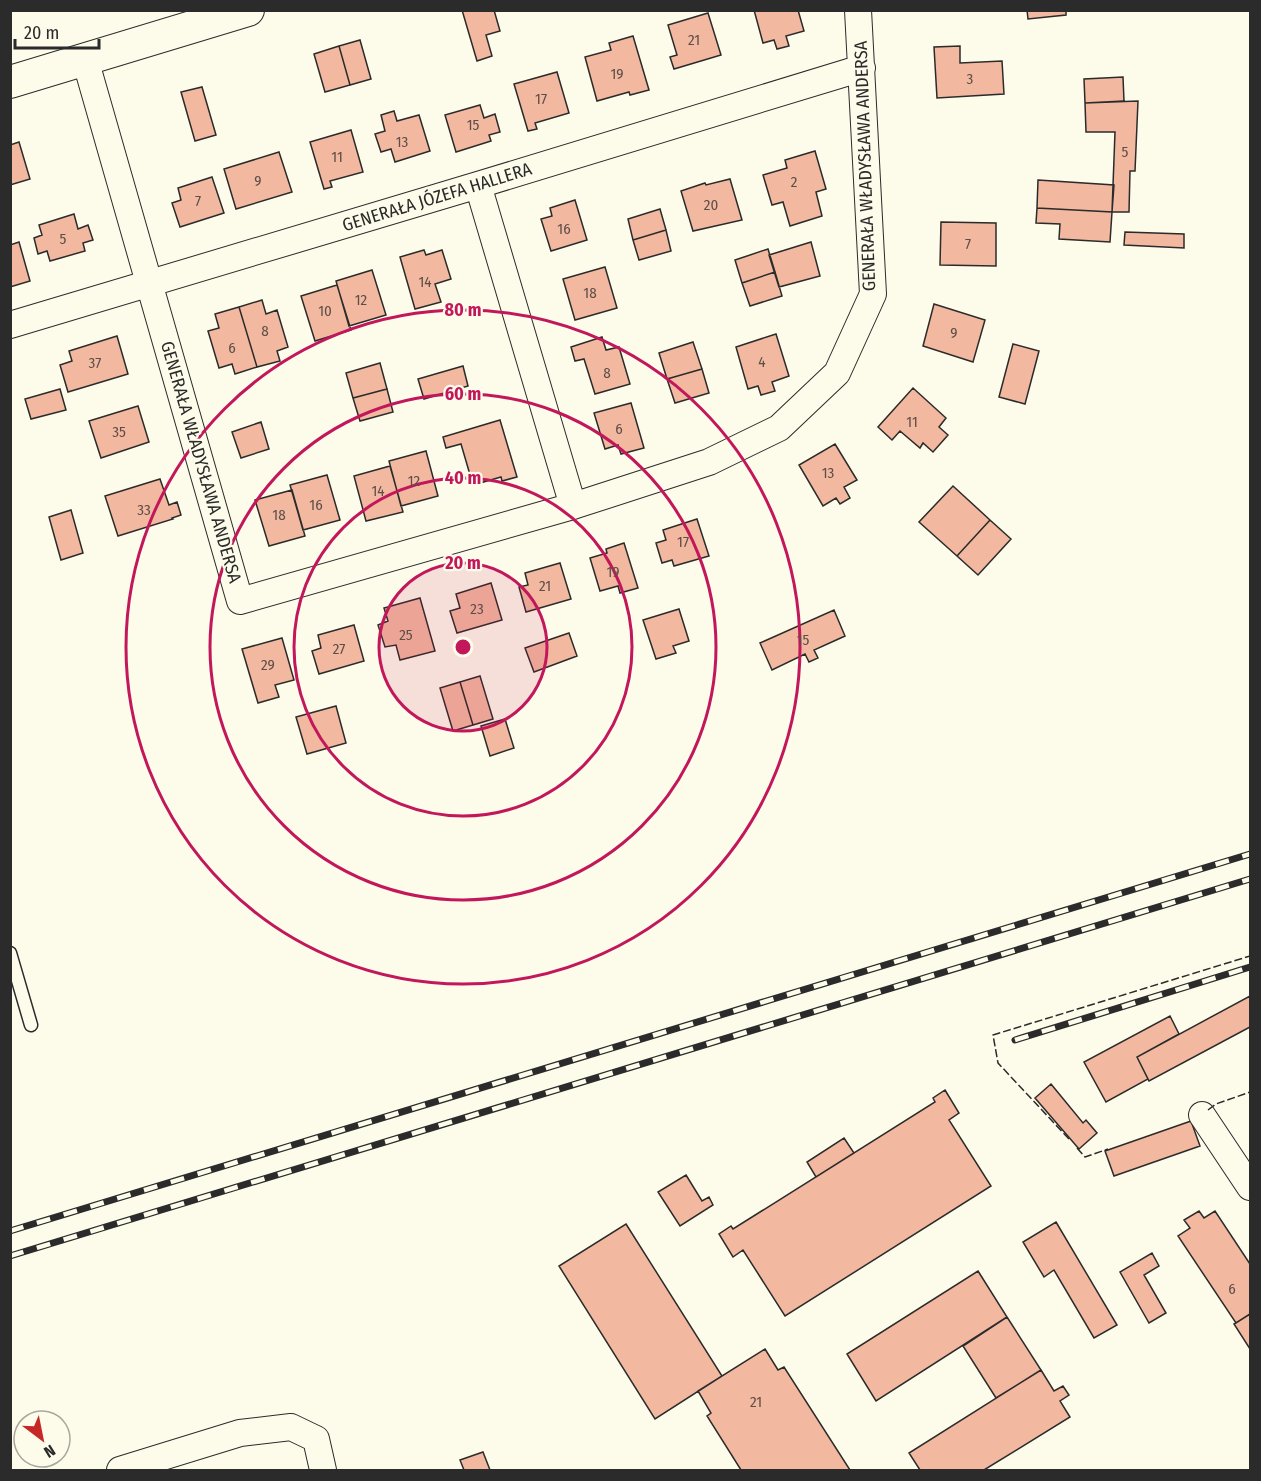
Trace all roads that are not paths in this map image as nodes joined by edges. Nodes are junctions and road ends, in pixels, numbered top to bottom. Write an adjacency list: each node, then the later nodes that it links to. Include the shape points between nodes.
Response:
1 (248, 10): 3 (street)
2 (858, 10): 4 (street, GENERAŁA WŁADYSŁAWA ANDERSA)
3 (85, 59): 5 (street); 7 (street, GENERAŁA WŁADYSŁAWA ANDERSA)
4 (862, 68): 6 (street, GENERAŁA JÓZEFA HALLERA); 9 (street, GENERAŁA WŁADYSŁAWA ANDERSA, via 873,294 837,373 779,428 709,462)
5 (10, 82)
6 (478, 185): 7 (street, GENERAŁA JÓZEFA HALLERA); 9 (street)
7 (150, 283): 8 (street, GENERAŁA JÓZEFA HALLERA); 9 (street, GENERAŁA WŁADYSŁAWA ANDERSA, via 240,601)
8 (10, 325)
9 (573, 506)
10 (10, 953): 11 (lane)
11 (31, 1025)
12 (1202, 1115): 13 (street)
13 (1251, 1187)
14 (120, 1470): 15 (street, via 240,1433 291,1427 316,1439)
15 (323, 1470)

